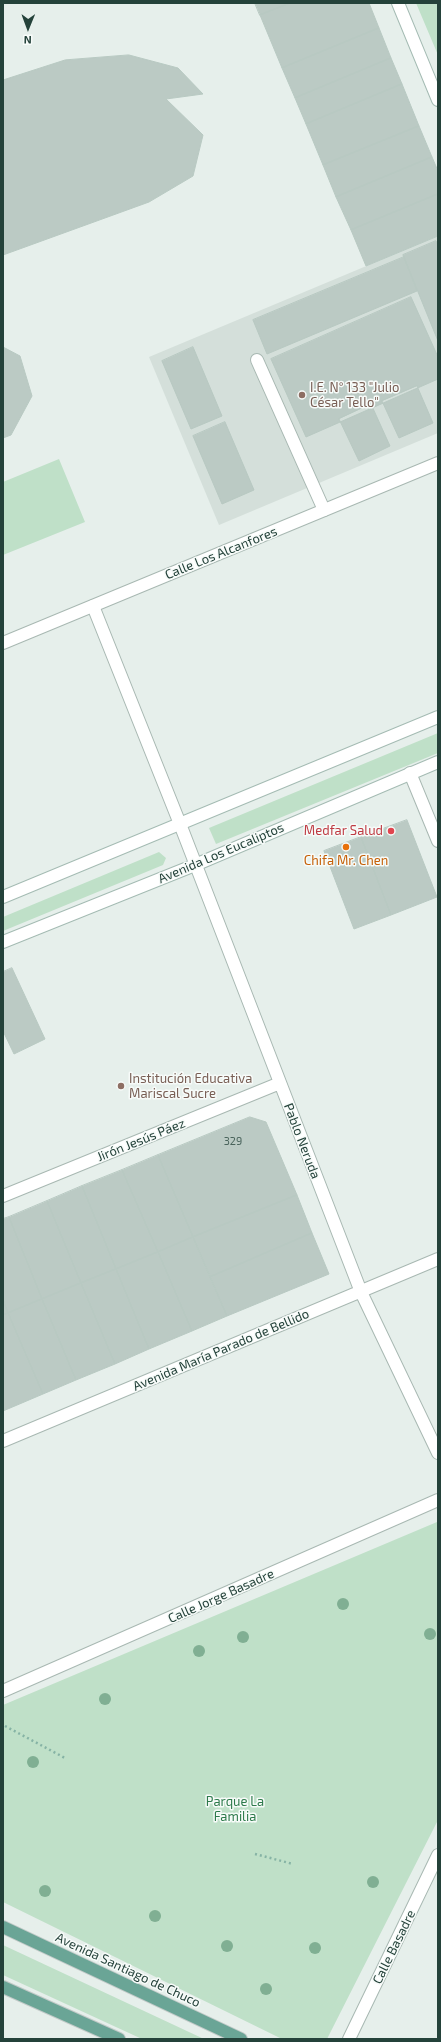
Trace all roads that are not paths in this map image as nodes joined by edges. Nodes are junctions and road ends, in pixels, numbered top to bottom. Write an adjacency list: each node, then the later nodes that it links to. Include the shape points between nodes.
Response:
1 (398, 3): 2 (street)
2 (438, 100)
3 (257, 360): 5 (street)
4 (438, 463): 5 (street, Calle Los Alcanfores)
5 (324, 510): 6 (street, Calle Los Alcanfores)
6 (93, 606): 7 (street, Calle Los Alcanfores); 11 (street, Pablo Neruda)
7 (3, 643)
8 (438, 717): 11 (street)
9 (438, 762): 10 (street, Avenida Los Eucaliptos)
10 (410, 773): 12 (street); 13 (street, Avenida Los Eucaliptos)
11 (180, 824): 13 (street, Pablo Neruda); 14 (street)
12 (438, 841)
13 (195, 864): 15 (street, Avenida Los Eucaliptos); 16 (street, Pablo Neruda)
14 (3, 897)
15 (3, 942)
16 (280, 1083): 17 (street, Jirón Jesús Páez); 19 (street, Pablo Neruda)
17 (3, 1196)
18 (438, 1259): 19 (street, Avenida María Parado de Bellido)
19 (361, 1292): 20 (street, Avenida María Parado de Bellido); 21 (street, Pablo Neruda)
20 (3, 1441)
21 (438, 1453)
22 (438, 1500): 23 (street, Calle Jorge Basadre)
23 (3, 1692)
24 (438, 1855): 29 (street, Calle Basadre)
25 (3, 1927): 28 (main road, Avenida Santiago de Chuco)
26 (3, 1987): 27 (main road)
27 (119, 2039)
28 (241, 2039)
29 (349, 2039)

